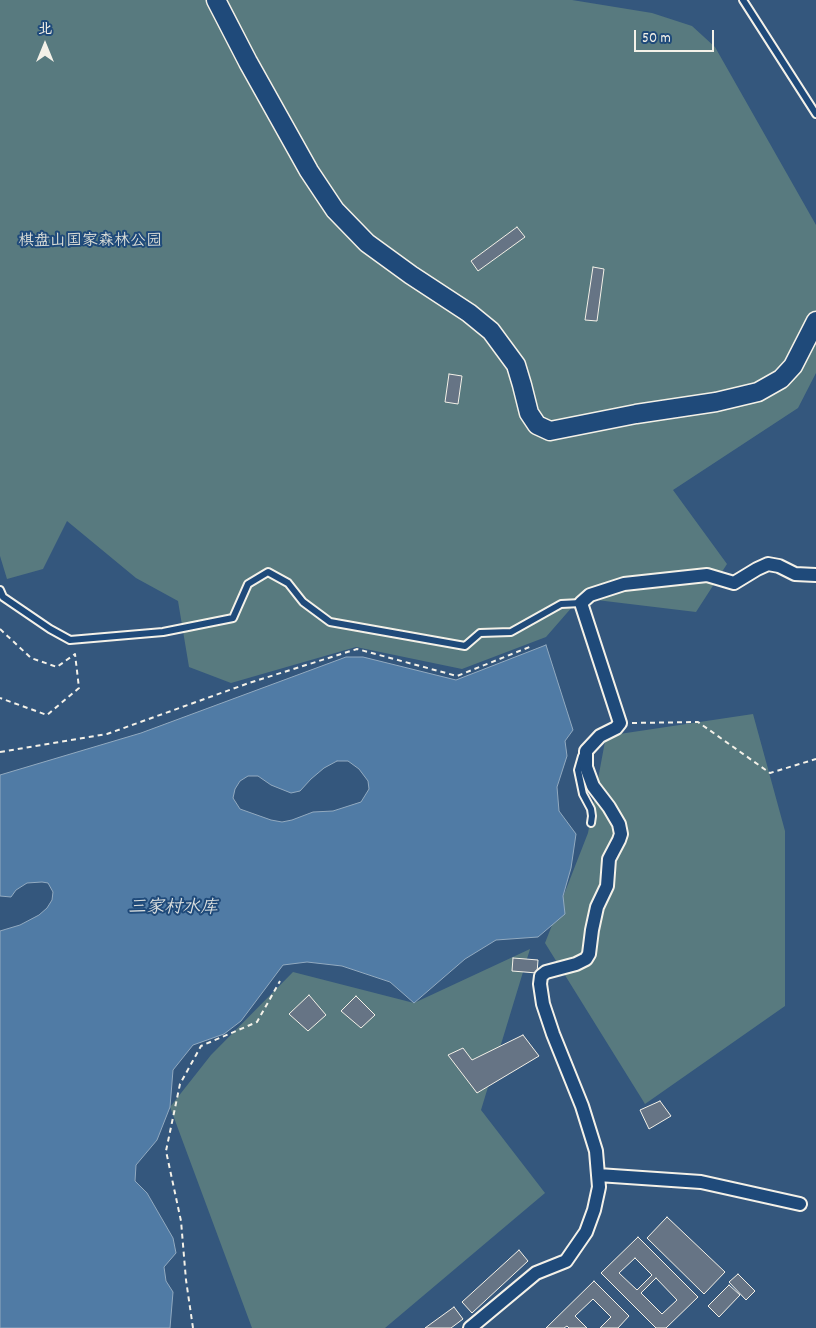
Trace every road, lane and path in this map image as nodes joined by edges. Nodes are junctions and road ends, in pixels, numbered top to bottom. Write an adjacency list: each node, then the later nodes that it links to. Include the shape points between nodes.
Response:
1 (216, 0): 4 (street, via 309,171 335,210 367,244 491,331 516,365 529,413 537,425 550,431 758,392 781,379 793,366)
2 (743, 0): 3 (lane)
3 (816, 114)
4 (816, 321)
5 (816, 575): 7 (street, via 795,574 768,564 734,583 707,575 624,584 590,595)
6 (0, 590): 7 (lane, via 3,597 70,640 163,632 233,618 248,584 268,572 288,583 303,602 330,622 465,646 480,633 511,632 561,604)
7 (581, 603): 11 (street)
8 (0, 629): 10 (path, via 31,658 57,667 75,654 79,688 47,715)
9 (532, 646): 13 (path, via 457,676 357,649 249,683 107,734)
10 (0, 698)
11 (620, 723): 12 (street, via 600,736); 14 (path, via 698,722 770,773)
12 (586, 751): 15 (lane, via 578,770 583,794 591,809); 17 (street, via 586,767 593,786 619,824 621,834 609,859 608,886 597,907 590,954 576,964 546,972 541,976 540,984 552,1034 582,1106 596,1151)
13 (0, 752)
14 (816, 759)
15 (591, 823)
16 (280, 981): 19 (path, via 257,1022 201,1046 180,1084 166,1151 181,1221)
17 (598, 1175): 18 (street, via 701,1182); 20 (street, via 599,1188 586,1232 566,1261 536,1272)
18 (800, 1204)
19 (193, 1328)
20 (470, 1328)

